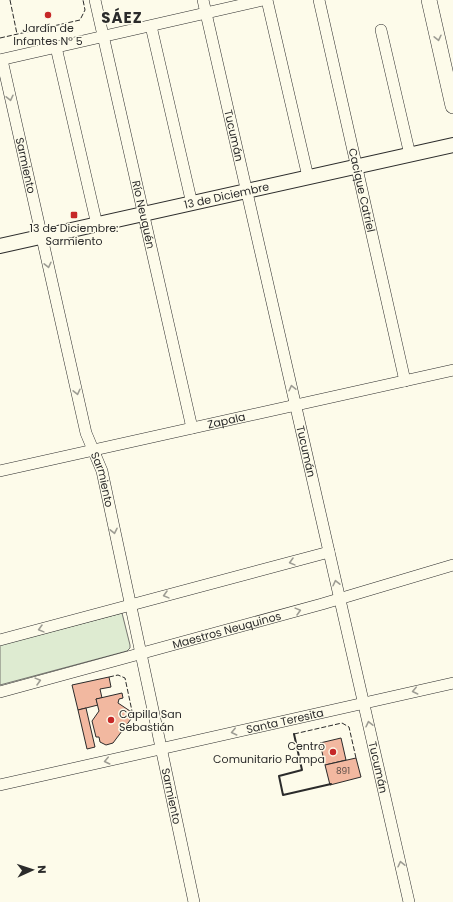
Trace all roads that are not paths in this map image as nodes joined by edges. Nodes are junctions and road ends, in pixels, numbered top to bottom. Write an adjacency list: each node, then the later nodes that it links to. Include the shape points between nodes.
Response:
1 (95, 0): 10 (street, Río Neuquén)
2 (204, 0): 7 (street, Tucumán)
3 (263, 0): 7 (street)
4 (267, 0): 17 (street)
5 (319, 0): 16 (street, Cacique Catriel)
6 (429, 0): 13 (main road, one-way to 13)
7 (206, 13): 8 (street); 18 (street, Tucumán)
8 (151, 26): 10 (street); 19 (street)
9 (381, 30): 15 (street)
10 (103, 36): 11 (street); 20 (street, Río Neuquén)
11 (56, 47): 12 (street); 21 (street)
12 (1, 60): 22 (street, Sarmiento, one-way to 22)
13 (453, 106)
14 (453, 145): 15 (street, 13 de Diciembre)
15 (410, 155): 16 (street, 13 de Diciembre)
16 (357, 167): 17 (street, 13 de Diciembre); 25 (street, Cacique Catriel)
17 (308, 177): 18 (street, 13 de Diciembre)
18 (247, 191): 19 (street, 13 de Diciembre); 26 (street, Tucumán, one-way to 18)
19 (192, 204): 20 (street, 13 de Diciembre)
20 (144, 214): 21 (street, 13 de Diciembre); 27 (street, Río Neuquén)
21 (97, 225): 22 (street, 13 de Diciembre)
22 (42, 237): 23 (street, 13 de Diciembre); 28 (street, Sarmiento, one-way to 28, via 86,433)
23 (0, 246)
24 (453, 370): 25 (street, Zapala)
25 (405, 381): 26 (street, Zapala)
26 (296, 405): 27 (street, Zapala); 30 (street, Tucumán)
27 (192, 428): 28 (street, Zapala)
28 (94, 450): 29 (street, Zapala); 33 (street, Sarmiento, one-way to 33, via 102,471)
29 (0, 471)
30 (329, 552): 32 (street, Tucumán, one-way to 30); 33 (street, one-way to 33)
31 (453, 565): 32 (street, Maestros Neuquinos)
32 (340, 599): 35 (street, Maestros Neuquinos, one-way to 32); 38 (street, Tucumán)
33 (130, 605): 34 (street, one-way to 34); 35 (street, Sarmiento)
34 (0, 640)
35 (140, 653): 37 (street, Maestros Neuquinos, one-way to 35); 39 (street, Sarmiento)
36 (453, 683): 38 (street, Santa Teresita, one-way to 38)
37 (0, 692)
38 (364, 703): 39 (street, Santa Teresita, one-way to 39); 42 (street, Tucumán, one-way to 38)
39 (161, 748): 40 (street, Santa Teresita, one-way to 40); 41 (street, Sarmiento)
40 (0, 785)
41 (194, 902)
42 (409, 902)

